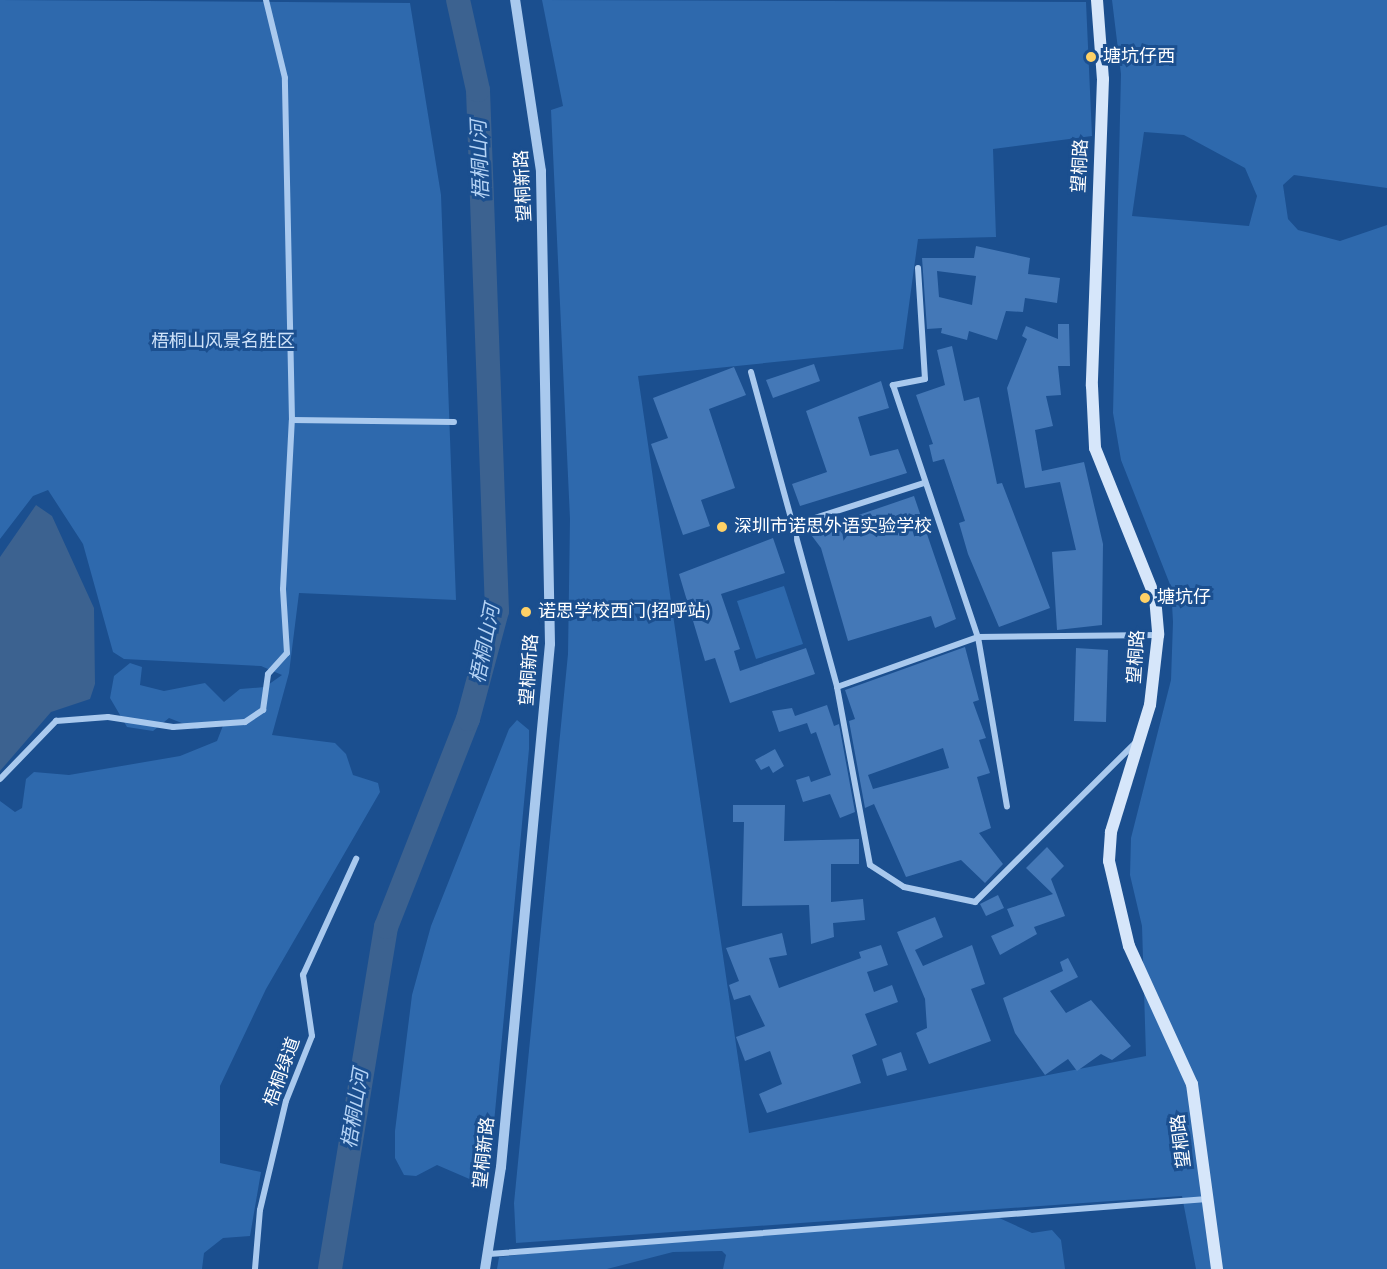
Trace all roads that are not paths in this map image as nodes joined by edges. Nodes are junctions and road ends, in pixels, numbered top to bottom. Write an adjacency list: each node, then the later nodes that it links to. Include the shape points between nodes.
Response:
1 (266, 0): 6 (street, via 285,78)
2 (515, 0): 18 (street, 望桐新路, via 541,171 550,644)
3 (1097, 0): 10 (main road, 望桐路, via 1103,79 1092,386 1095,448 1155,597)
4 (918, 268): 8 (street, via 925,379 893,384)
5 (752, 372): 9 (street)
6 (292, 420): 7 (street); 14 (street, via 283,589 287,653 268,674 263,710 245,722 221,726 173,727 90,716 56,721)
7 (453, 422)
8 (924, 483): 9 (street); 11 (street)
9 (793, 525): 12 (street)
10 (1158, 635): 11 (street); 13 (main road, 望桐路)
11 (978, 637): 12 (street); 15 (street)
12 (837, 687): 13 (street, via 870,864 904,886 975,902)
13 (1142, 736): 17 (main road, 望桐路, via 1111,832 1113,894 1129,946 1192,1084)
14 (0, 779)
15 (1007, 807)
16 (356, 858): 19 (street, 梧桐绿道, via 303,975 312,1036 286,1101 260,1210)
17 (1206, 1199): 18 (street); 21 (main road, 望桐路)
18 (489, 1254): 20 (street, 望桐新路)
19 (255, 1269)
20 (486, 1269)
21 (1217, 1269)

